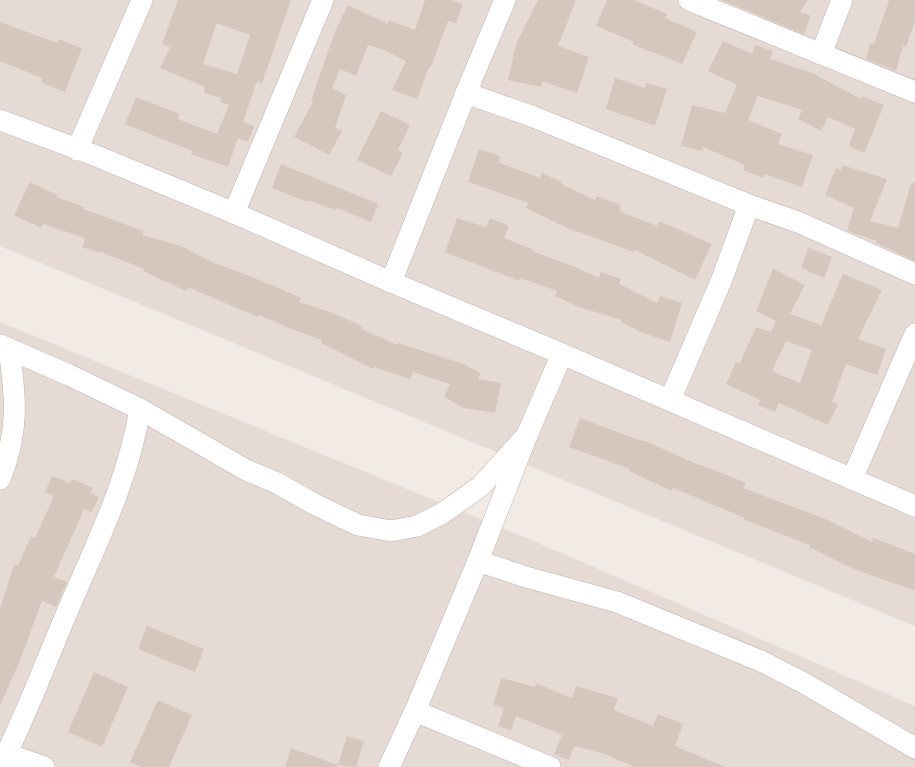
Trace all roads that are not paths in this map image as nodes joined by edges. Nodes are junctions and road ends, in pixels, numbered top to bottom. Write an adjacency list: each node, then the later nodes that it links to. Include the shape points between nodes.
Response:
1 (142, 0): 10 (street)
2 (323, 0): 12 (street)
3 (505, 0): 8 (street)
4 (689, 0): 6 (street)
5 (842, 0): 6 (street)
6 (821, 54): 7 (street)
7 (915, 92)
8 (466, 93): 11 (street, via 534,117); 14 (street)
9 (0, 120): 10 (street)
10 (77, 150): 12 (street)
11 (750, 205): 13 (street, via 798,222); 18 (street, via 722,279)
12 (234, 213): 14 (street)
13 (915, 274)
14 (391, 282): 17 (street)
15 (915, 334): 22 (street)
16 (5, 347): 19 (street); 21 (street, via 15,394 14,428)
17 (562, 354): 18 (street); 20 (street)
18 (670, 400): 22 (street)
19 (140, 409): 20 (street, via 246,470 277,482 314,504 358,525 391,531 417,526 481,486); 27 (street, via 136,436 120,489)
20 (527, 435): 24 (street)
21 (0, 479)
22 (852, 479): 23 (street)
23 (915, 506)
24 (478, 561): 25 (street); 26 (street, via 617,602 761,661 804,682)
25 (416, 711): 29 (street); 30 (street)
26 (915, 748)
27 (4, 760): 28 (street)
28 (44, 767)
29 (389, 767)
30 (550, 767)

